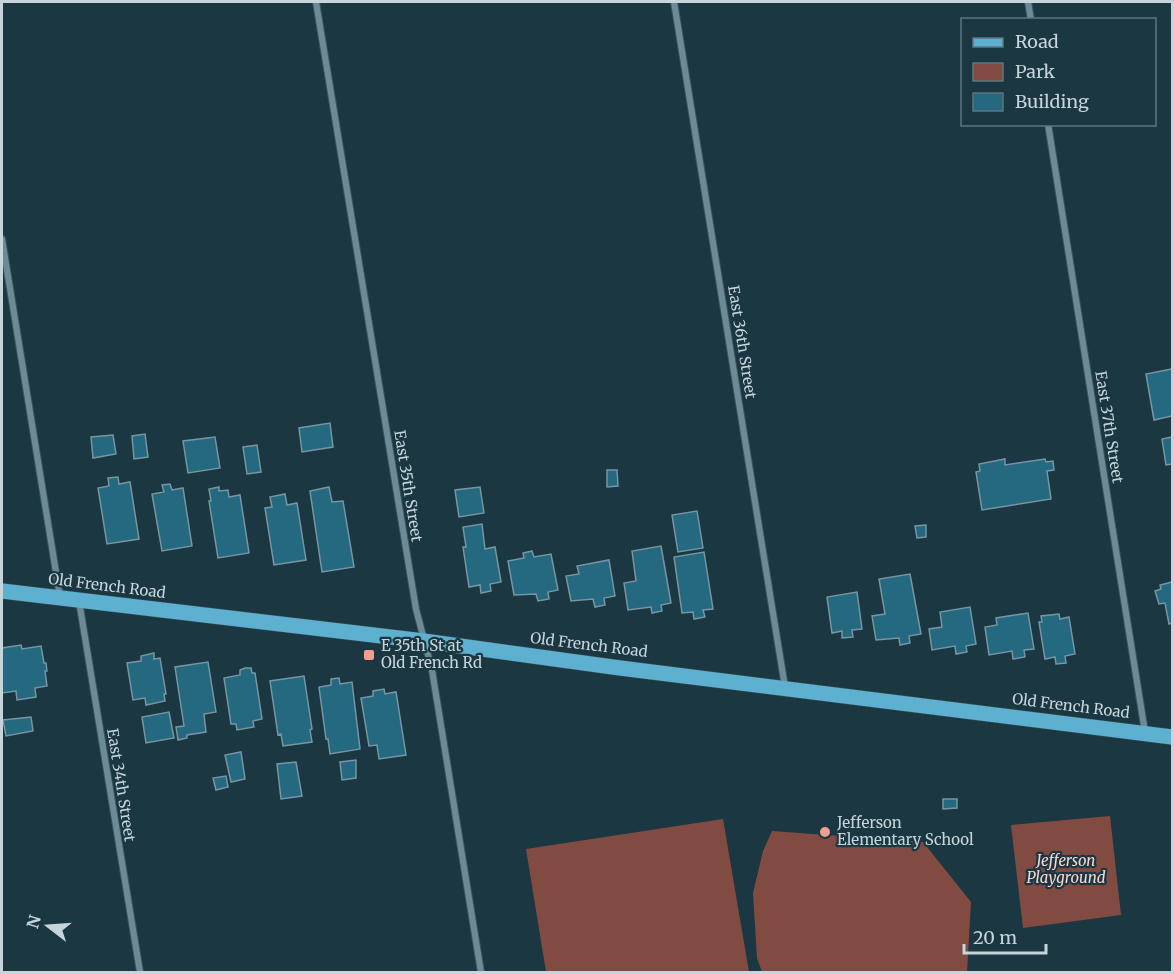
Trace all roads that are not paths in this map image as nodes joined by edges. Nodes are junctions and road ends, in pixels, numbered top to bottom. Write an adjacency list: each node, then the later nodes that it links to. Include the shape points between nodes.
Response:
1 (316, 2): 10 (street, East 35th Street)
2 (674, 2): 11 (street, East 36th Street)
3 (1028, 2): 4 (street)
4 (1031, 18)
5 (1048, 126): 12 (street, East 37th Street)
6 (2, 239): 8 (street)
7 (2, 591): 8 (main road, Old French Road)
8 (60, 598): 9 (main road, Old French Road)
9 (79, 601): 10 (main road, Old French Road); 14 (street, East 34th Street)
10 (424, 641): 11 (main road, Old French Road); 15 (street, East 35th Street)
11 (786, 687): 12 (main road, Old French Road)
12 (1145, 733): 13 (main road, Old French Road)
13 (1173, 737)
14 (140, 972)
15 (481, 972)

